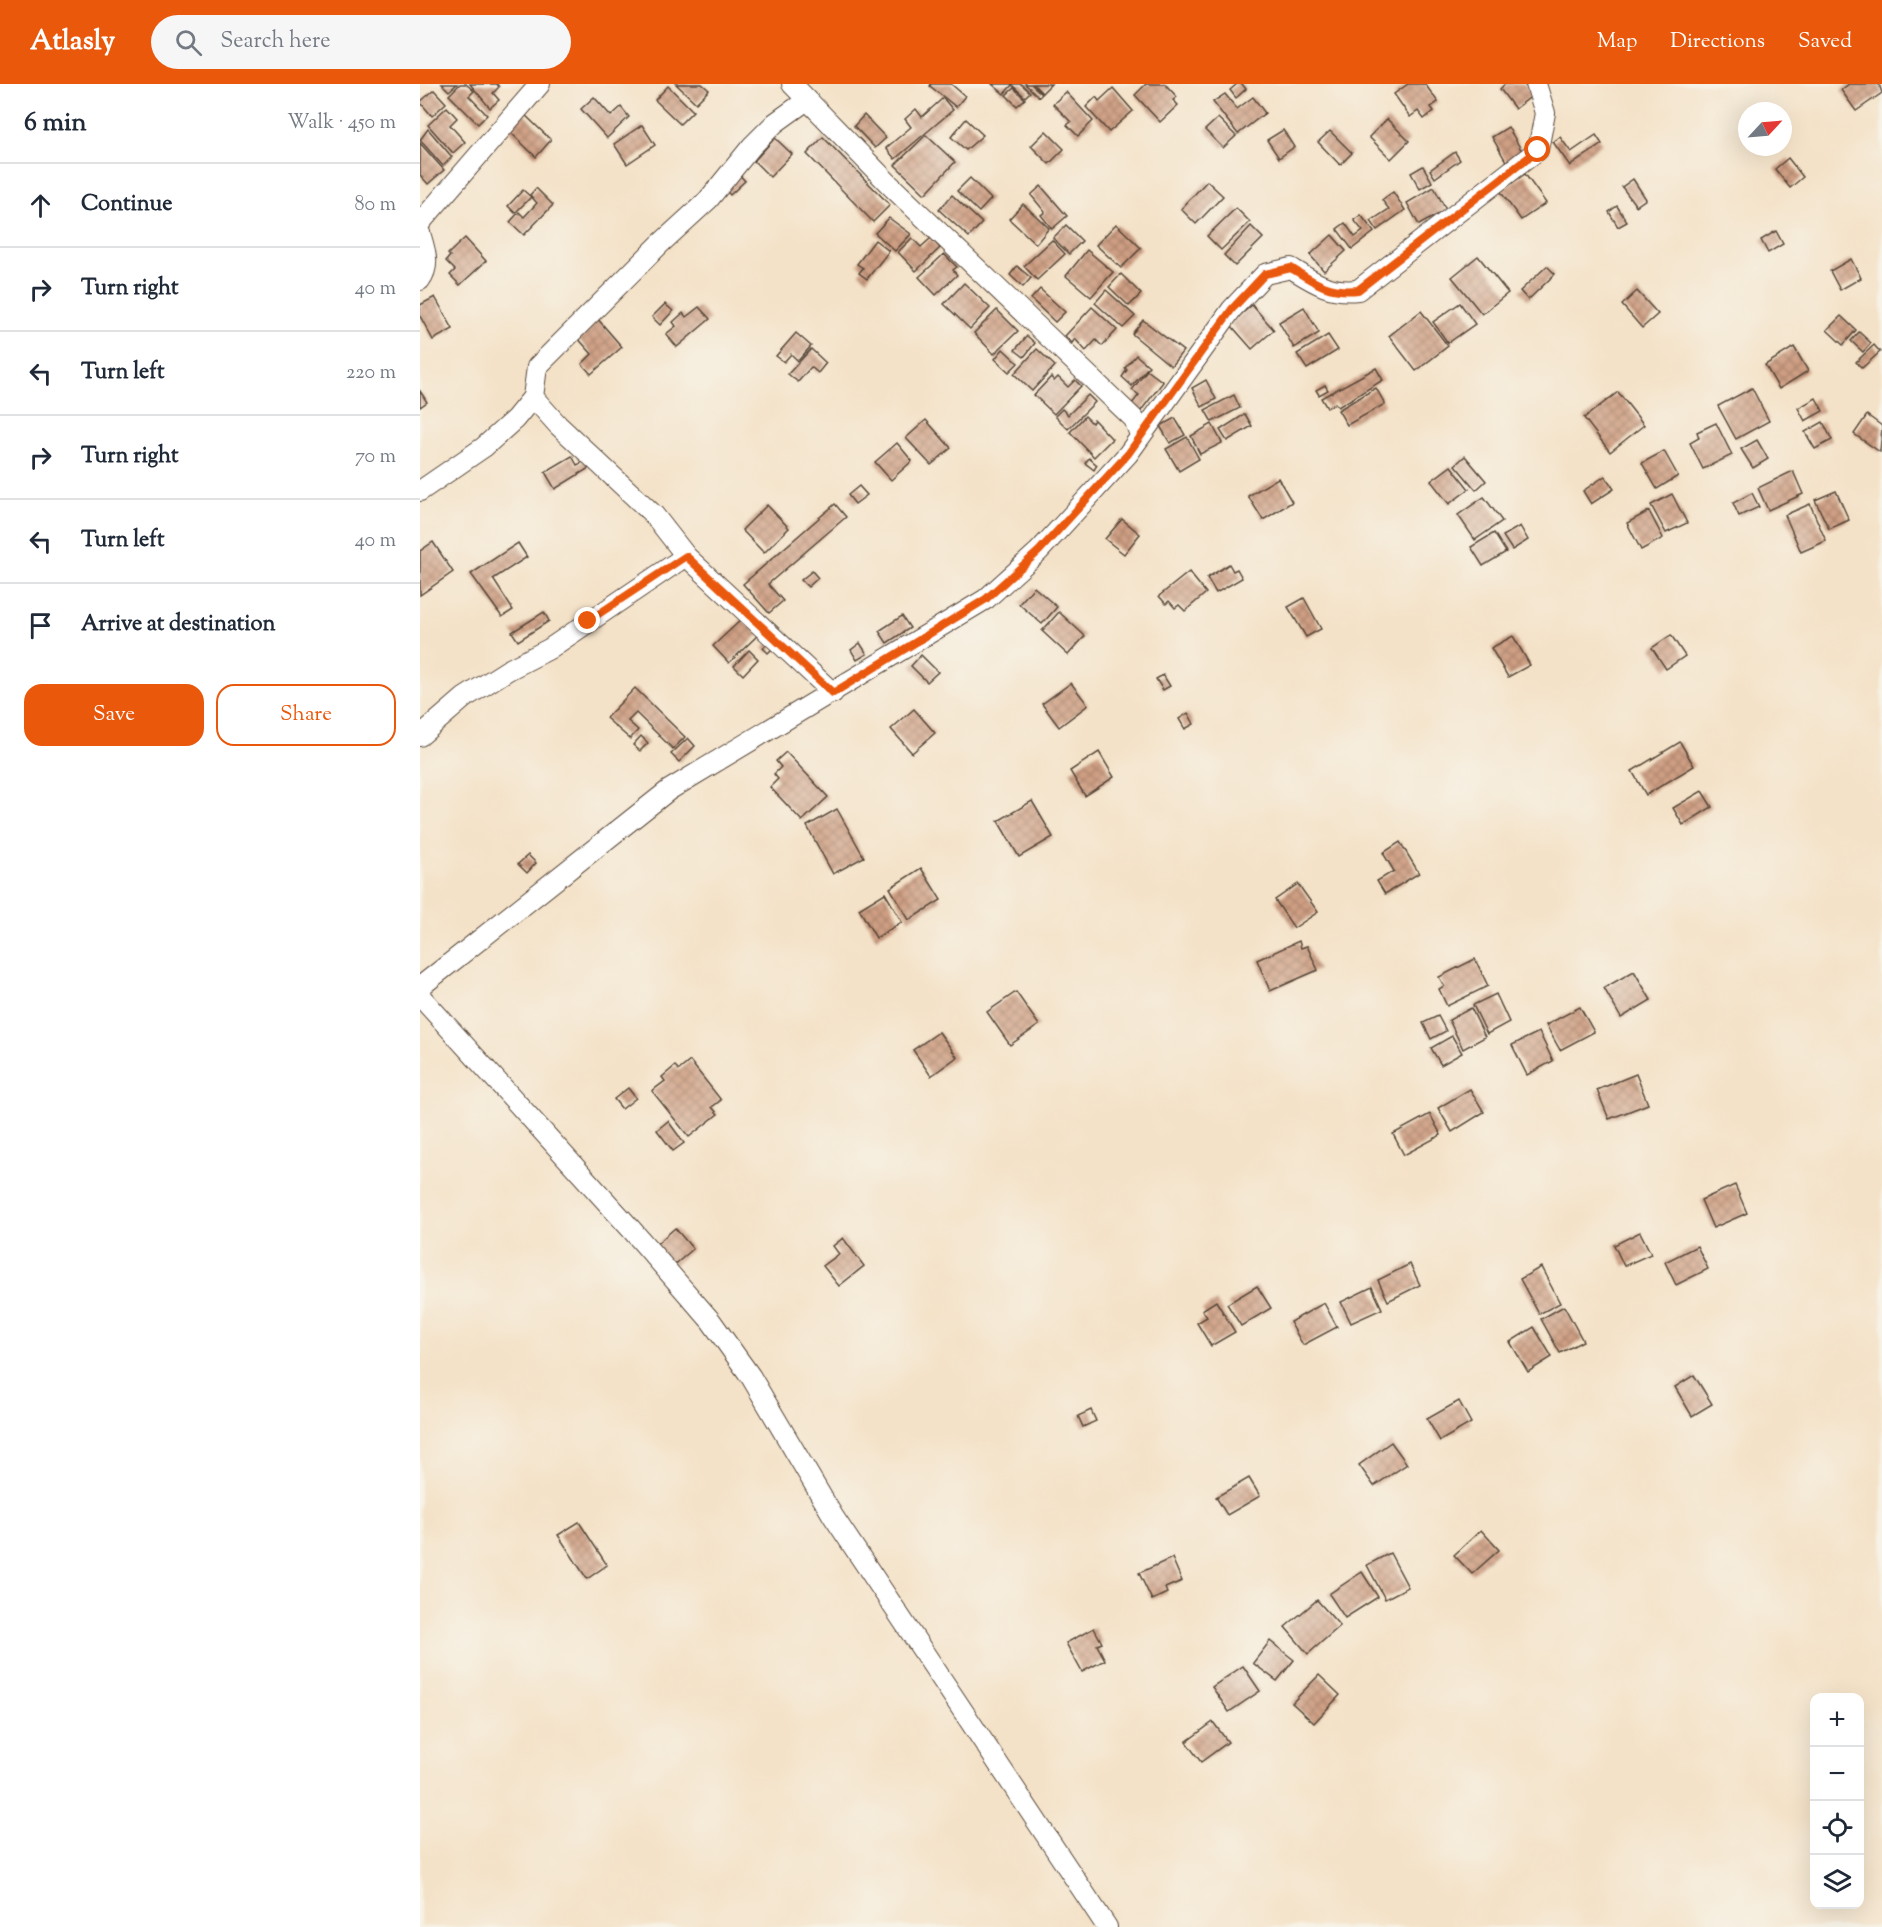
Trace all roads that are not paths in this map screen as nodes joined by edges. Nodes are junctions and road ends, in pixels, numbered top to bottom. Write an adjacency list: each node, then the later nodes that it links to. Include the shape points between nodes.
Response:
1 (540, 84): 5 (street)
2 (792, 84): 4 (street)
3 (1536, 84): 9 (street, via 1545,113 1538,150 1358,290 1337,292 1291,268 1265,274 1232,309)
4 (807, 100): 8 (street, via 775,123 708,200 537,367); 9 (street, via 1134,419)
5 (422, 213)
6 (420, 233): 7 (street, via 426,255 426,272)
7 (420, 280)
8 (533, 397): 10 (street, via 484,447); 11 (street, via 654,515)
9 (1140, 435): 12 (street, via 1128,454 1039,551 986,599)
10 (420, 491)
11 (686, 556): 12 (street); 13 (street, via 549,649 465,698)
12 (833, 693): 14 (street, via 669,790)
13 (420, 736)
14 (420, 987)
15 (420, 996): 16 (street, via 711,1321 751,1377 833,1516)
16 (1107, 1927)

